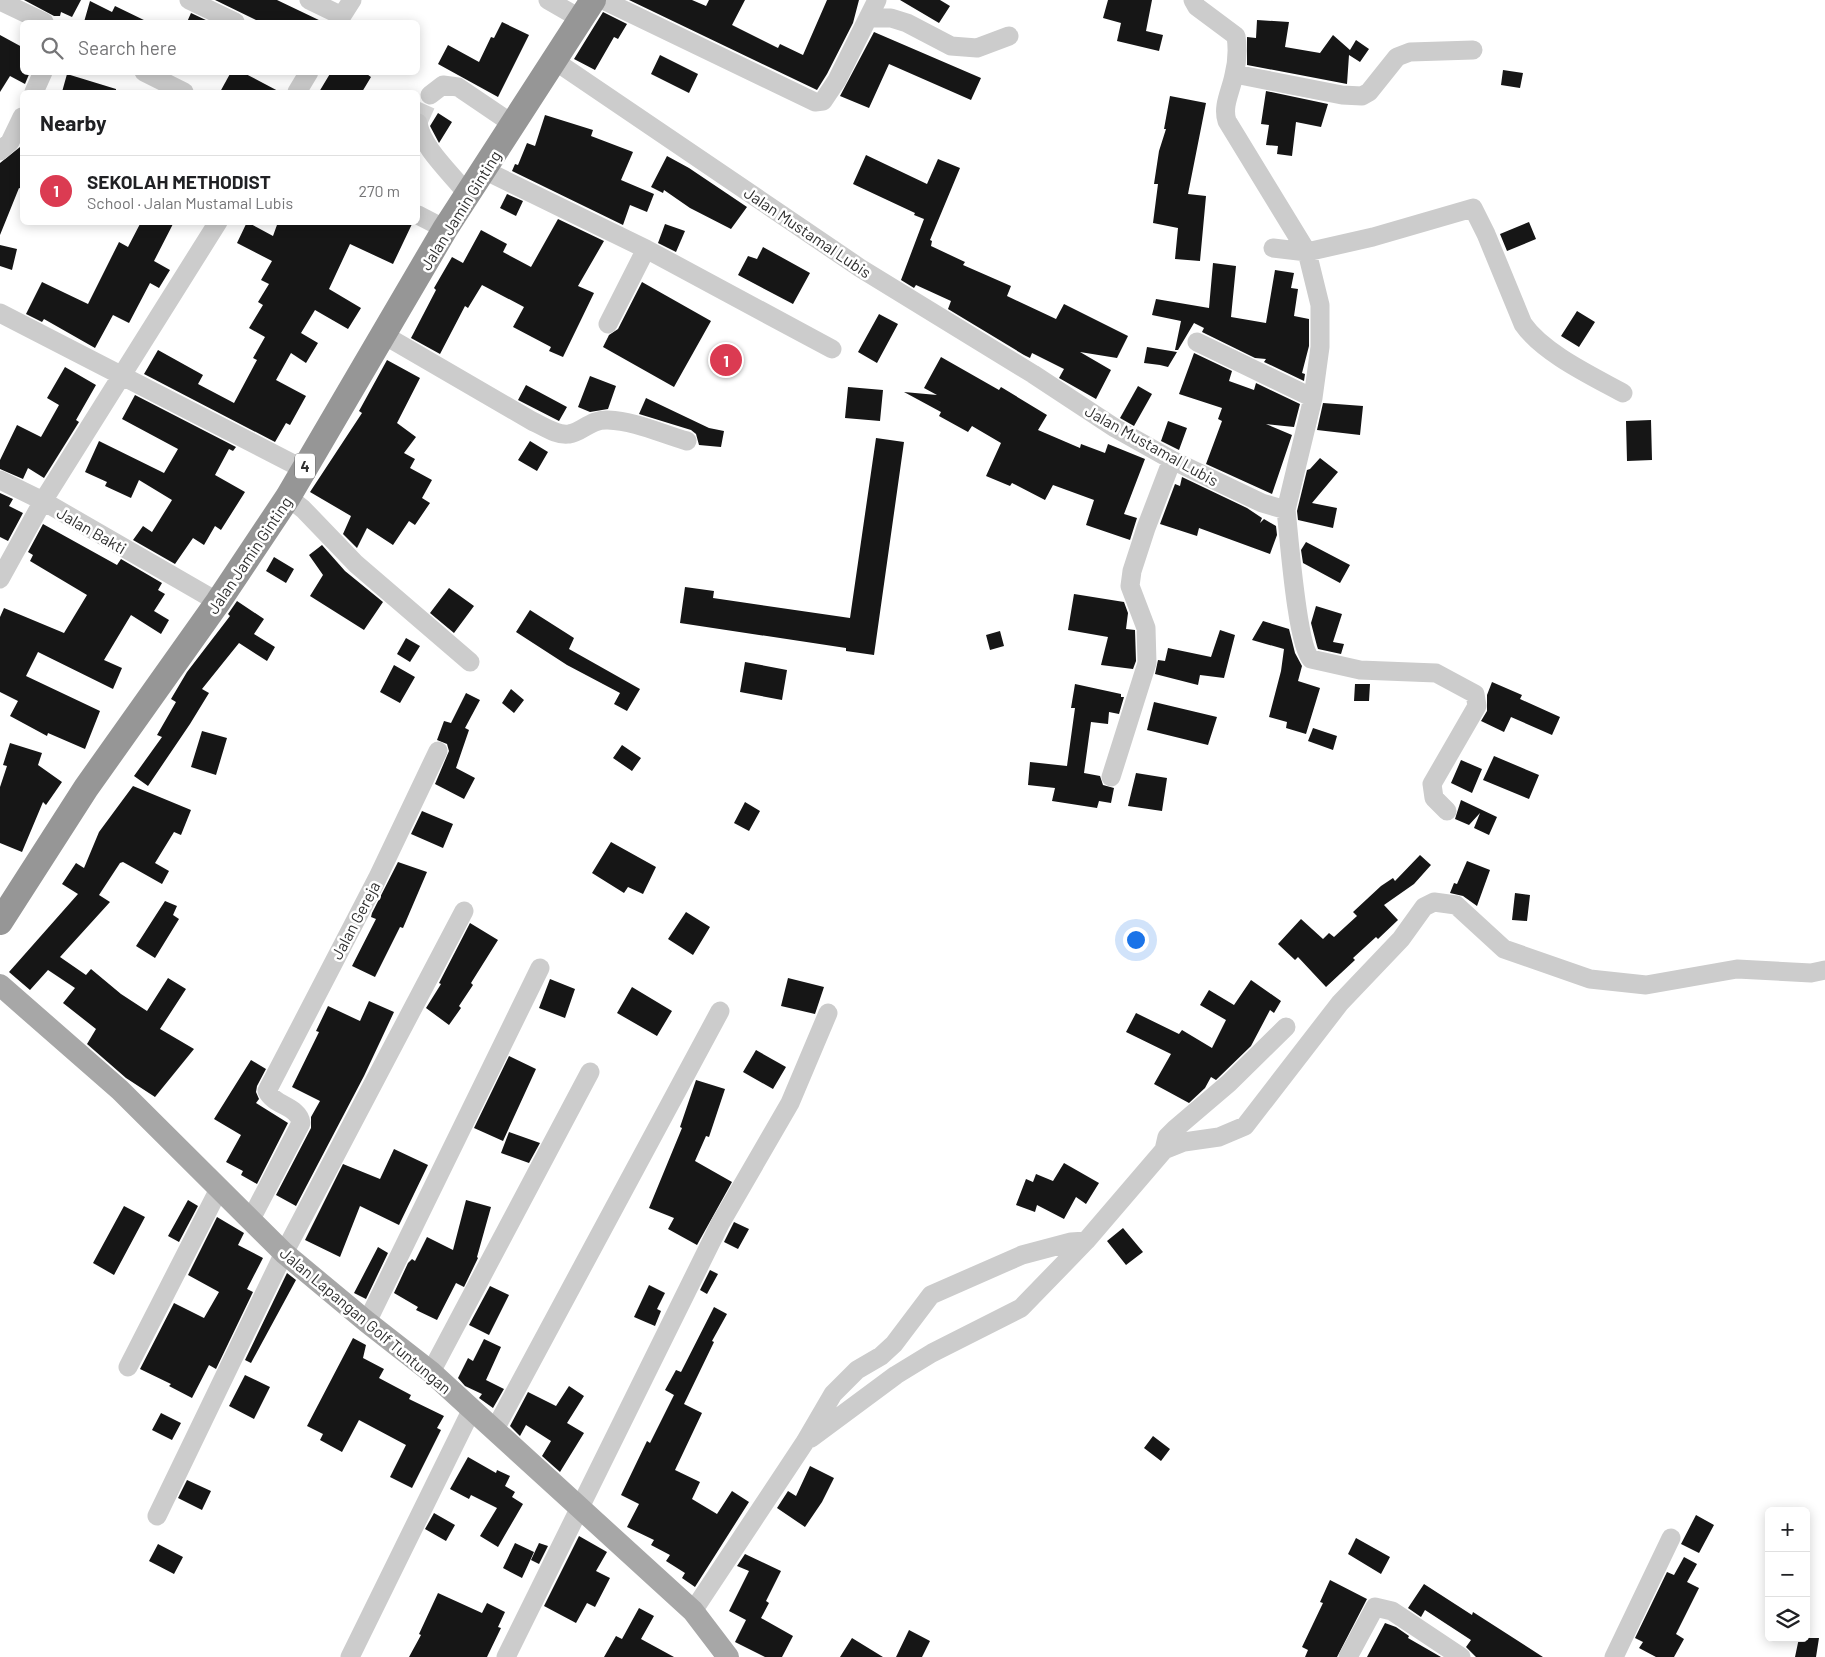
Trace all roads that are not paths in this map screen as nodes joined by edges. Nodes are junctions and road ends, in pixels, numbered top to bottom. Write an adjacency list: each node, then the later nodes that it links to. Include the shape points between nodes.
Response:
1 (189, 0): 12 (street)
2 (309, 0): 9 (street)
3 (548, 0): 8 (street)
4 (604, 0): 10 (street, via 815,102 823,100 834,86)
5 (877, 0): 10 (street)
6 (1193, 0): 16 (street, via 1197,7 1236,36)
7 (0, 1): 11 (street)
8 (587, 9): 15 (highway, Jalan Jamin Ginting / 4)
9 (344, 13)
10 (868, 18): 13 (street, via 891,18 907,23 951,46 977,48)
11 (40, 20)
12 (231, 20)
13 (1009, 36)
14 (1473, 50): 16 (street, via 1410,52 1397,57 1369,92 1362,96 1294,87)
15 (555, 61): 25 (highway, Jalan Jamin Ginting / 4); 45 (street, Jalan Mustamal Lubis, via 860,268 1115,428)
16 (1235, 74): 35 (street, via 1224,112 1227,121)
17 (42, 75): 20 (street)
18 (150, 75): 21 (street)
19 (307, 75): 22 (street)
20 (35, 90)
21 (180, 90)
22 (298, 90)
23 (430, 94): 25 (street, via 443,85 458,87)
24 (20, 120): 27 (street, via 10,142)
25 (514, 125): 28 (highway, Jalan Jamin Ginting / 4)
26 (420, 134): 29 (street)
27 (0, 151)
28 (484, 170): 29 (highway, Jalan Jamin Ginting / 4); 34 (street)
29 (468, 194): 32 (highway, Jalan Jamin Ginting / 4)
30 (420, 215): 32 (street)
31 (216, 225): 41 (street)
32 (445, 229): 38 (highway, Jalan Jamin Ginting / 4)
33 (1273, 248): 35 (street)
34 (646, 249): 37 (street); 40 (street)
35 (1307, 252): 42 (street, via 1373,237 1472,208 1483,226 1528,331 1542,344); 43 (street, via 1320,305 1321,326)
36 (0, 313): 41 (street)
37 (608, 324)
38 (384, 335): 44 (street, via 532,422 553,431 571,434 594,421 608,420); 46 (highway, Jalan Jamin Ginting / 4)
39 (1197, 342): 43 (street)
40 (832, 350)
41 (123, 375): 46 (street); 49 (street)
42 (1623, 393)
43 (1313, 398): 50 (street)
44 (687, 442)
45 (1172, 460): 50 (street, Jalan Mustamal Lubis, via 1262,503); 55 (street, via 1132,571 1130,586 1146,628 1147,663)
46 (303, 469): 48 (highway, Jalan Jamin Ginting / 4)
47 (0, 480): 49 (street)
48 (288, 497): 52 (highway, Jalan Jamin Ginting / 4); 53 (street, via 356,564)
49 (43, 501): 51 (street, Jalan Bakti); 52 (street, Jalan Bakti)
50 (1286, 510): 56 (street, via 1300,622 1307,655 1311,659 1360,670 1436,673 1475,694 1477,706 1432,784 1434,798)
51 (0, 579)
52 (218, 602): 58 (highway, Jalan Jamin Ginting / 4, via 86,788)
53 (470, 662)
54 (438, 751): 68 (street, Jalan Gereja, via 377,879 278,1066 269,1091 296,1113 301,1123)
55 (1111, 777)
56 (1447, 811)
57 (464, 911): 70 (street)
58 (0, 922)
59 (540, 968): 71 (street)
60 (1825, 970): 66 (street, via 1811,973 1737,969 1646,986 1590,979 1504,949 1456,905 1434,902 1424,907 1340,1003 1246,1126 1219,1137 1184,1142)
61 (2, 992): 67 (main road, Jalan Lapangan Golf Tuntungan, via 120,1090)
62 (720, 1011): 75 (street)
63 (828, 1013): 77 (street, via 790,1103 720,1224)
64 (1286, 1027): 66 (street, via 1167,1137)
65 (590, 1072): 73 (street)
66 (1164, 1150): 69 (street)
67 (219, 1189): 68 (main road, Jalan Lapangan Golf Tuntungan); 72 (street)
68 (251, 1219): 70 (main road, Jalan Lapangan Golf Tuntungan)
69 (1086, 1241): 76 (street, via 1021,1308 896,1375); 76 (street, via 1022,1255 932,1295 894,1344 857,1370 833,1394)
70 (284, 1253): 71 (main road, Jalan Lapangan Golf Tuntungan); 78 (street)
71 (367, 1322): 73 (main road, Jalan Lapangan Golf Tuntungan)
72 (128, 1367)
73 (431, 1372): 74 (main road, Jalan Lapangan Golf Tuntungan)
74 (472, 1411): 75 (main road, Jalan Lapangan Golf Tuntungan); 81 (street)
75 (494, 1431): 77 (main road, Jalan Lapangan Golf Tuntungan)
76 (805, 1442): 80 (street)
77 (580, 1508): 80 (main road, Jalan Lapangan Golf Tuntungan); 82 (street)
78 (157, 1516)
79 (1671, 1538): 86 (street)
80 (693, 1611): 83 (main road, Jalan Lapangan Golf Tuntungan)
81 (350, 1657)
82 (506, 1657)
83 (728, 1657)
84 (1348, 1657): 85 (street, via 1376,1607 1381,1607 1392,1611)
85 (1459, 1657)
86 (1614, 1657)

